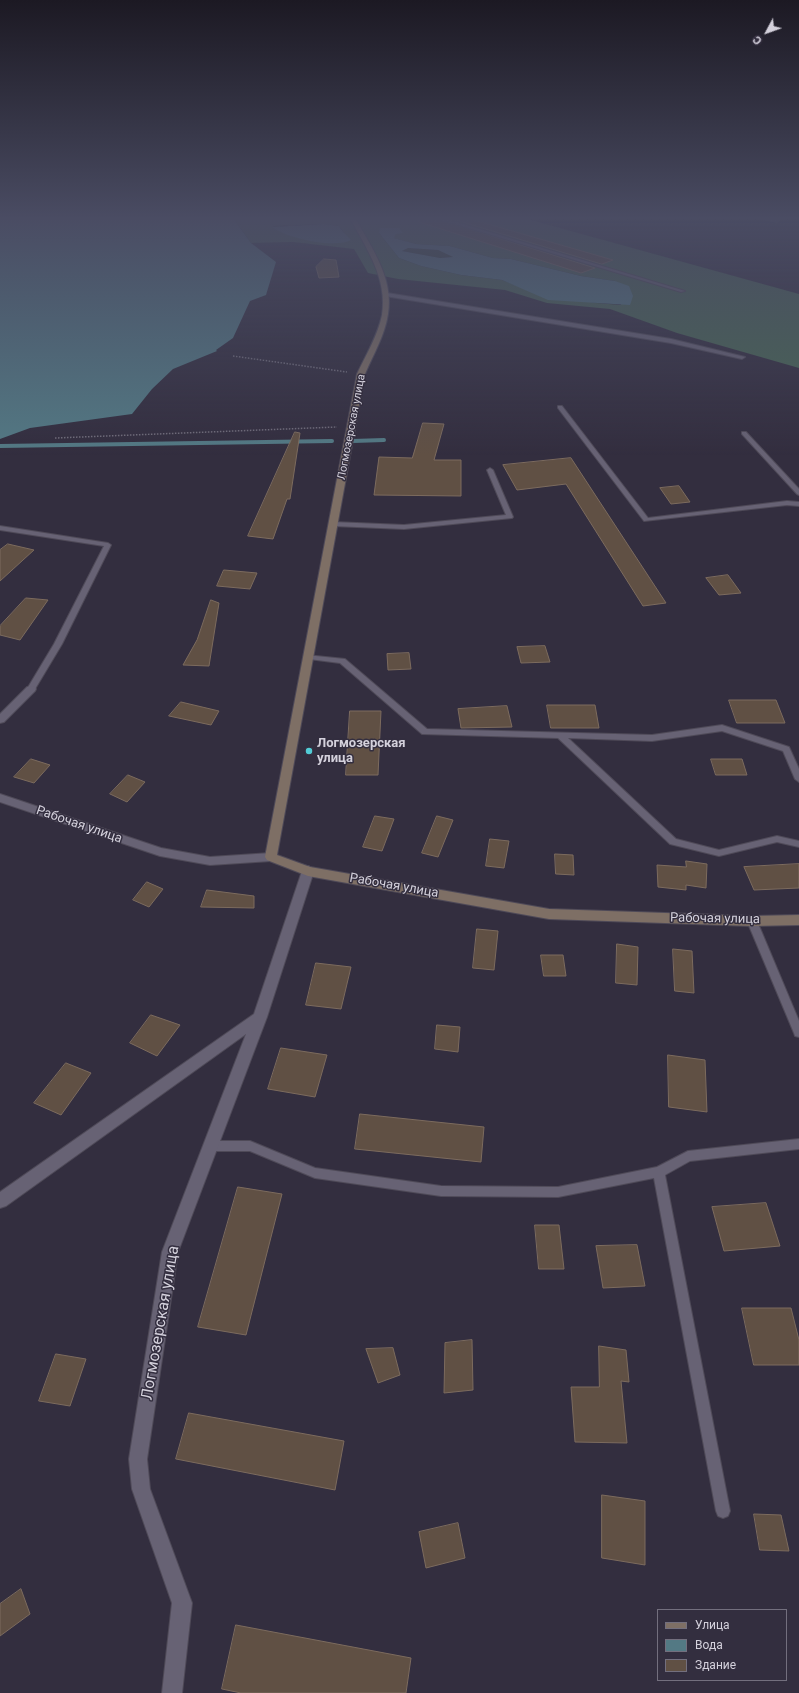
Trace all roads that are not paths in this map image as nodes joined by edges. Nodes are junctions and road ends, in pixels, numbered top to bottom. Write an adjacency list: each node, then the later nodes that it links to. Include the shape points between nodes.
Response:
1 (387, 297): 9 (street, Логмозерская улица, via 385,315 361,374)
2 (399, 297): 3 (street, via 671,341)
3 (742, 357)
4 (560, 407): 8 (lane, via 646,520 787,503)
5 (744, 433): 7 (lane)
6 (490, 470): 9 (lane, via 510,517 404,527)
7 (799, 493)
8 (799, 504)
9 (333, 524): 11 (street, Логмозерская улица)
10 (0, 528): 12 (lane, via 108,545 58,644)
11 (309, 657): 14 (lane, via 342,661 425,732); 18 (street, Логмозерская улица)
12 (31, 690): 13 (street)
13 (0, 720)
14 (561, 736): 15 (lane, via 652,738 722,728 786,750); 17 (lane, via 673,842 719,852 777,839)
15 (799, 780)
16 (0, 798): 18 (street, Рабочая улица, via 160,852 210,861)
17 (799, 844)
18 (271, 857): 19 (street, Рабочая улица)
19 (308, 871): 21 (street, Рабочая улица, via 549,914); 22 (street, Логмозерская улица)
20 (799, 920): 21 (street, Рабочая улица)
21 (752, 921): 23 (lane)
22 (260, 1017): 25 (street, Логмозерская улица); 27 (street)
23 (799, 1033)
24 (799, 1144): 26 (lane, via 688,1156)
25 (211, 1146): 26 (lane, via 250,1146 315,1173 441,1191 558,1192); 29 (street, Логмозерская улица, via 170,1252 138,1459 141,1489 182,1602)
26 (659, 1172): 28 (lane)
27 (0, 1201)
28 (723, 1510)
29 (172, 1693)

